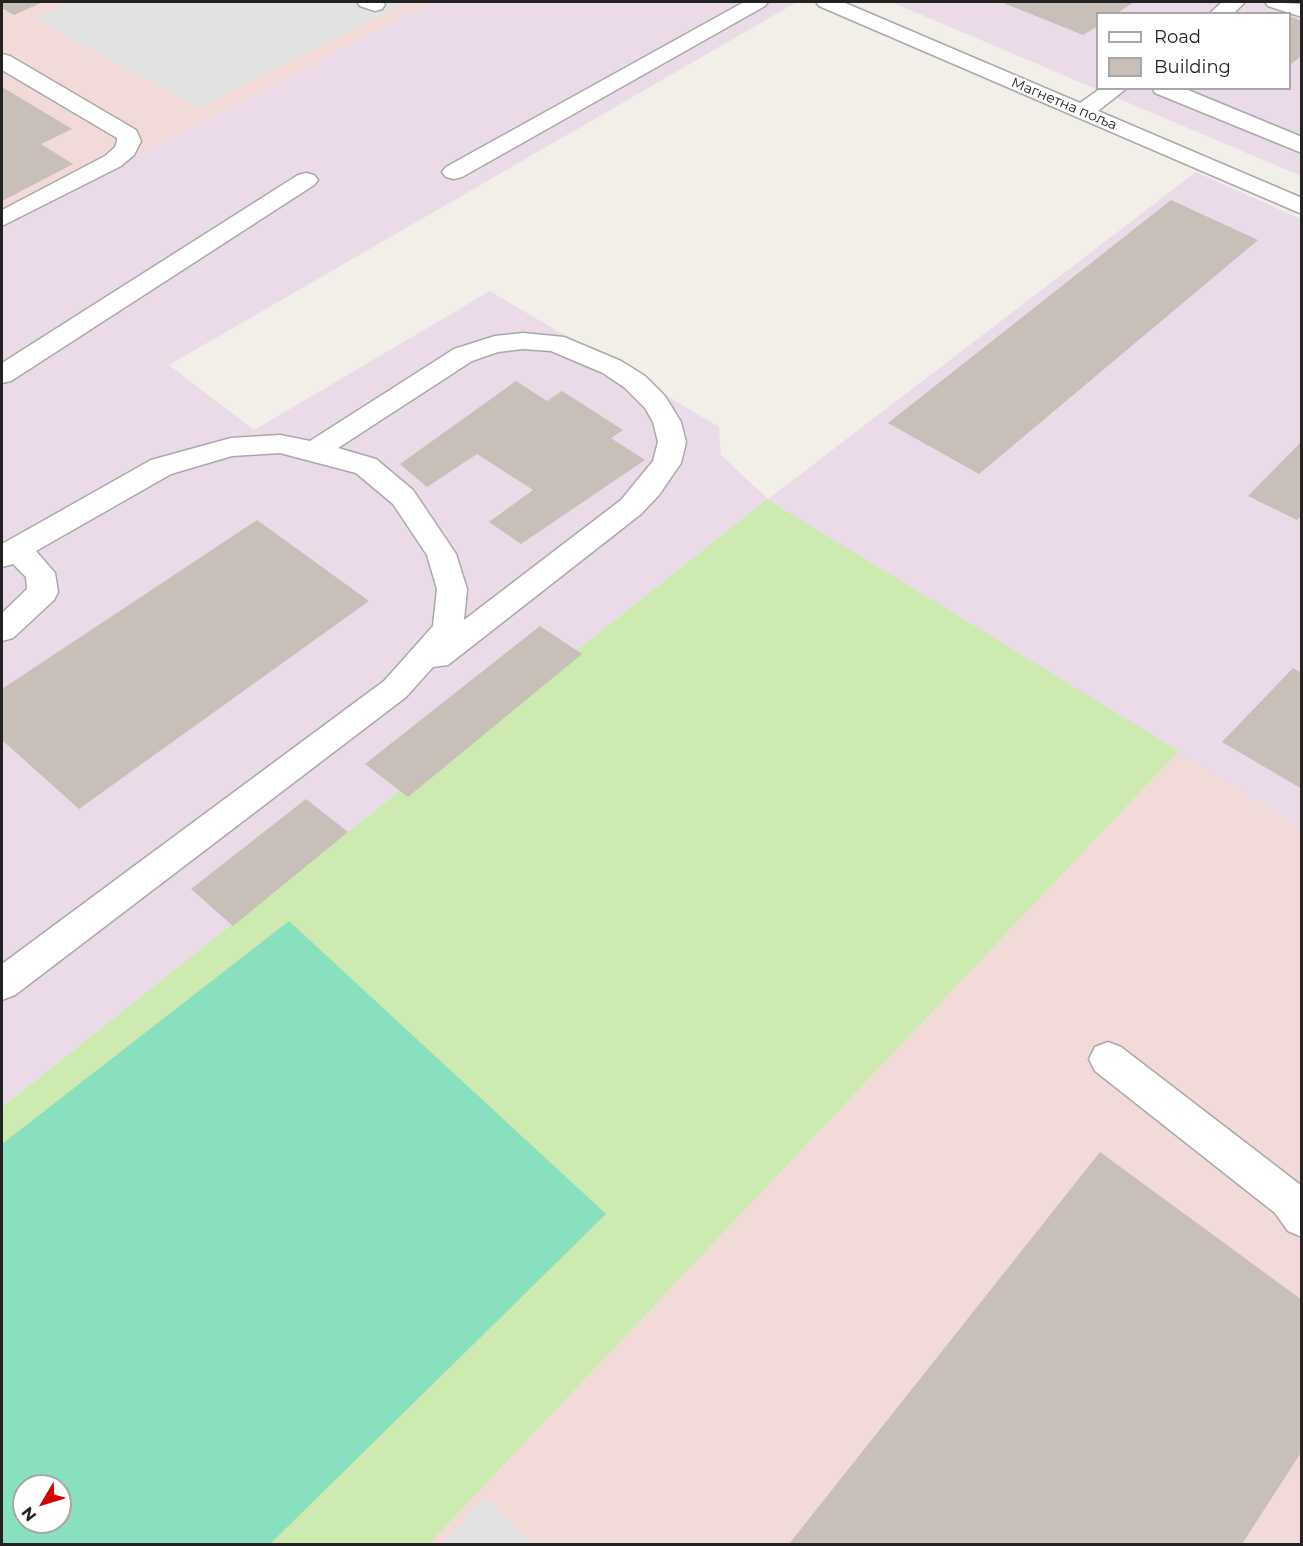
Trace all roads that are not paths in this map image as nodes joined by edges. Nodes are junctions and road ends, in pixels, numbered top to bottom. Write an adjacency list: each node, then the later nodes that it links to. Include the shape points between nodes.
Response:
1 (758, 2): 12 (street)
2 (826, 2): 10 (street, Магнетна поља)
3 (1235, 2): 6 (street)
4 (1275, 2): 5 (street)
5 (1302, 11)
6 (1222, 12)
7 (2, 61): 15 (street, via 128,135 129,141 126,150 113,161)
8 (1113, 90): 10 (street)
9 (1168, 90): 11 (street)
10 (1082, 112): 14 (street, Магнетна поља)
11 (1302, 146)
12 (454, 172)
13 (306, 180): 16 (street)
14 (1302, 207)
15 (2, 219)
16 (4, 371)
17 (314, 451): 18 (street, via 280,444 231,447 161,467); 20 (street, via 366,466 403,497 441,554 452,589 448,629); 20 (street, via 463,355 495,344 523,341 555,343 612,367 655,402 667,422 672,442 667,463 631,507)
18 (8, 553): 19 (street, via 40,573 43,592)
19 (2, 630)
20 (395, 689): 21 (street)
21 (2, 984)
22 (1108, 1059): 23 (street, via 1289,1200)
23 (1302, 1218)

